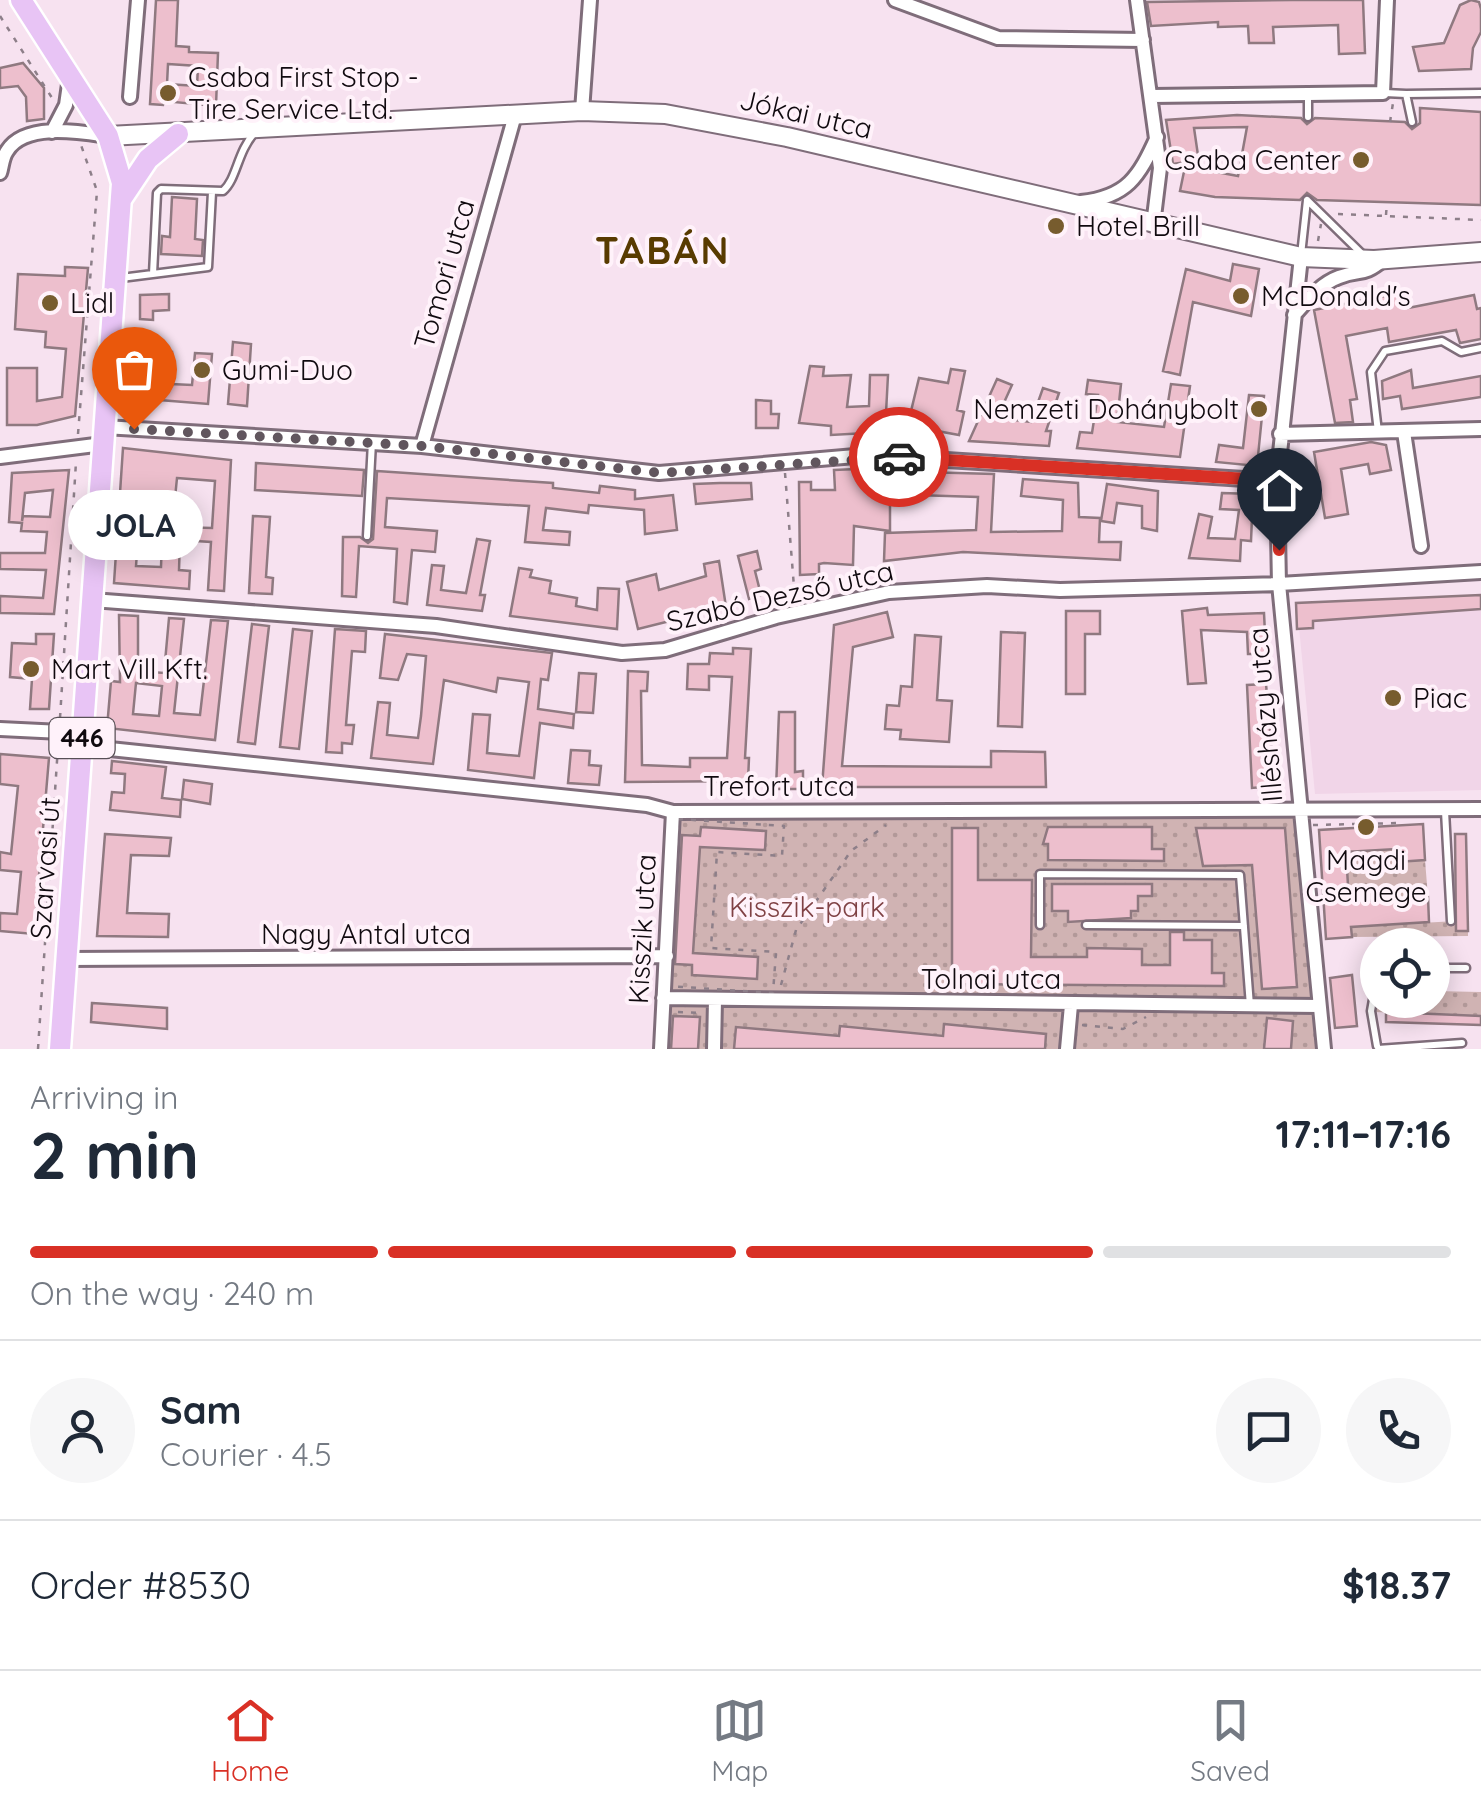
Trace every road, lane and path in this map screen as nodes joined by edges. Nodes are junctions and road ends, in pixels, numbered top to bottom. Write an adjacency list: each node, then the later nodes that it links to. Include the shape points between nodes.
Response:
1 (21, 0): 9 (main road, Szarvasi út / 446)
2 (138, 0): 15 (street)
3 (590, 0): 16 (street)
4 (895, 0): 8 (street, via 998,38)
5 (1137, 0): 8 (street)
6 (1387, 0): 10 (street)
7 (0, 16): 18 (path, via 49,88)
8 (1143, 40): 14 (street)
9 (70, 77): 18 (street); 26 (main road, Szarvasi út / 446)
10 (1383, 93): 12 (lane); 13 (street)
11 (1481, 93): 12 (lane)
12 (1406, 94): 20 (lane)
13 (1308, 95): 14 (street); 19 (lane)
14 (1152, 96): 25 (street)
15 (130, 98)
16 (582, 111): 17 (main road, Jókai utca); 31 (main road, Jókai utca, via 719,122)
17 (515, 115): 21 (main road, Jókai utca); 49 (street, Tomori utca)
18 (61, 118): 23 (street)
19 (1308, 118)
20 (1412, 122)
21 (258, 130): 24 (main road, Jókai utca); 28 (lane, via 240,149 230,185)
22 (72, 131): 23 (street); 26 (street); 50 (path, via 97,190)
23 (52, 132): 27 (street, via 13,143)
24 (178, 134): 26 (main road, Jókai utca); 29 (main road, via 148,159)
25 (1158, 135): 31 (street, via 1139,178 1124,192); 35 (street)
26 (108, 136): 29 (main road, Szarvasi út / 446)
27 (0, 173)
28 (212, 192): 39 (lane, via 208,267); 39 (lane, via 157,193)
29 (121, 200): 40 (main road, Szarvasi út / 446)
30 (1387, 202): 32 (path)
31 (1064, 204): 35 (main road, Jókai utca)
32 (1386, 216): 33 (path); 34 (path)
33 (1322, 218): 37 (path); 37 (lane, via 1307,200); 38 (lane)
34 (1481, 220)
35 (1152, 225): 37 (main road, Jókai utca)
36 (1481, 252): 38 (main road, Jókai utca)
37 (1308, 257): 38 (main road, Jókai utca); 41 (street, Illésházy utca)
38 (1376, 259): 41 (street, via 1365,274 1341,275 1320,288)
39 (153, 274): 40 (lane)
40 (115, 279): 47 (main road, Szarvasi út / 446)
41 (1294, 315): 46 (street, Illésházy utca)
42 (1481, 348): 45 (lane, via 1461,352 1442,341 1385,351 1371,372)
43 (1481, 428): 44 (street)
44 (1404, 432): 45 (street); 56 (street)
45 (1378, 433): 46 (street)
46 (1287, 434): 53 (street, Illésházy utca); 54 (path)
47 (104, 436): 48 (street); 50 (street); 59 (main road, Szarvasi út / 446)
48 (372, 442): 49 (street); 55 (lane)
49 (422, 446): 52 (street, via 660,473)
50 (77, 447): 51 (street); 62 (path)
51 (0, 457)
52 (784, 462): 53 (street, via 922,457); 60 (path)
53 (1278, 481): 58 (street, Illésházy utca)
54 (1291, 528)
55 (368, 536)
56 (1421, 546)
57 (1481, 572): 58 (street, Szabó Dezső utca)
58 (1279, 584): 60 (street, Szabó Dezső utca, via 988,586 888,592); 67 (street, Illésházy utca)
59 (92, 600): 60 (street, Szabó Dezső utca, via 436,626 622,652 665,650); 63 (main road, Szarvasi út / 446)
60 (796, 612)
61 (0, 729): 62 (street, Trefort utca)
62 (59, 732): 63 (street, Trefort utca); 91 (path)
63 (82, 740): 66 (street, Trefort utca); 76 (main road, Szarvasi út / 446)
64 (1481, 809): 65 (street, Trefort utca)
65 (1444, 810): 67 (street, Trefort utca); 71 (lane)
66 (672, 812): 67 (street, Trefort utca); 75 (street, Kisszik utca)
67 (1299, 818): 68 (path); 84 (street, Illésházy utca)
68 (1406, 823)
69 (888, 824): 80 (path, via 851,851 796,930)
70 (784, 826): 70 (path, via 678,819 668,986 774,992 776,952 711,948 714,890 717,852 782,856)
71 (1451, 921)
72 (1040, 925): 74 (lane, via 1040,874 1240,875)
73 (1086, 925): 74 (lane)
74 (1244, 926): 83 (lane)
75 (666, 956): 76 (street, Nagy Antal utca); 81 (street, Kisszik utca)
76 (66, 960): 92 (main road, Szarvasi út / 446)
77 (1450, 968): 78 (lane)
78 (1466, 968)
79 (715, 1000): 80 (street, Tolnai utca); 81 (street, Tolnai utca); 94 (street)
80 (776, 1002): 82 (street, Tolnai utca)
81 (666, 1005): 85 (path); 93 (street, Kisszik utca)
82 (1071, 1005): 83 (street, Tolnai utca); 88 (street)
83 (1250, 1006): 84 (street, Tolnai utca)
84 (1319, 1006): 96 (street, Illésházy utca)
85 (707, 1013)
86 (1151, 1014): 88 (path, via 1123,1028)
87 (1372, 1018): 90 (lane)
88 (1069, 1024): 95 (street)
89 (1462, 1043): 90 (lane)
90 (1378, 1048)
91 (38, 1049)
92 (60, 1049)
93 (661, 1049)
94 (714, 1049)
95 (1067, 1049)
96 (1324, 1049)

